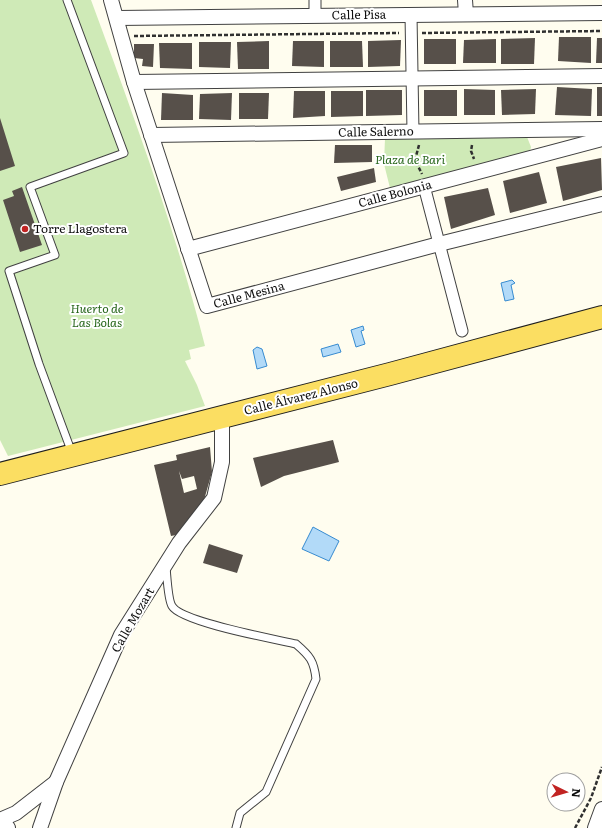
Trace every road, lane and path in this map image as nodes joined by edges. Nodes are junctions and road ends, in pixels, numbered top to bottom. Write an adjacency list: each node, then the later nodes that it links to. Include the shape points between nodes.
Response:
1 (67, 0): 29 (lane, via 124,153 30,187 55,255 9,271)
2 (111, 0): 9 (street, Calle Mesina)
3 (315, 0): 8 (street)
4 (465, 0): 6 (street)
5 (602, 13): 6 (street, Calle Pisa)
6 (466, 14): 7 (street, Calle Pisa)
7 (411, 15): 8 (street, Calle Pisa); 11 (street)
8 (315, 16): 9 (street, Calle Pisa)
9 (117, 18): 12 (street, Calle Mesina)
10 (602, 31): 11 (path)
11 (411, 33): 12 (path); 14 (street)
12 (122, 36): 15 (street, Calle Mesina)
13 (602, 76): 14 (street)
14 (412, 78): 15 (street); 18 (street)
15 (134, 82): 19 (street, Calle Mesina)
16 (602, 129): 17 (street, Calle Salerno)
17 (475, 131): 18 (street, Calle Salerno); 21 (path, via 471,152)
18 (413, 132): 19 (street, Calle Salerno); 22 (path, via 420,142 416,160)
19 (151, 135): 25 (street, Calle Mesina)
20 (602, 139): 21 (street, Calle Bolonia)
21 (481, 171): 22 (street, Calle Bolonia)
22 (424, 186): 24 (street); 25 (street, Calle Bolonia)
23 (602, 204): 24 (street, Calle Mesina)
24 (439, 244): 25 (street, Calle Mesina, via 207,306); 27 (street)
25 (188, 249)
26 (602, 317): 28 (main road, Calle Álvarez Alonso)
27 (462, 331)
28 (222, 417): 29 (main road, Calle Álvarez Alonso); 31 (street, Calle Mozart, via 222,462 214,498)
29 (72, 455): 30 (main road, Calle Álvarez Alonso)
30 (0, 474)
31 (165, 565): 33 (street, Calle Mozart, via 122,635); 37 (lane, via 171,605 176,612 198,620 296,644 314,664 316,679 266,792 240,813)
32 (602, 767): 38 (path, via 591,798)
33 (56, 782): 35 (street); 36 (street, Calle Mozart)
34 (602, 809): 39 (street)
35 (3, 822)
36 (40, 828)
37 (236, 828)
38 (575, 828)
39 (595, 828)

